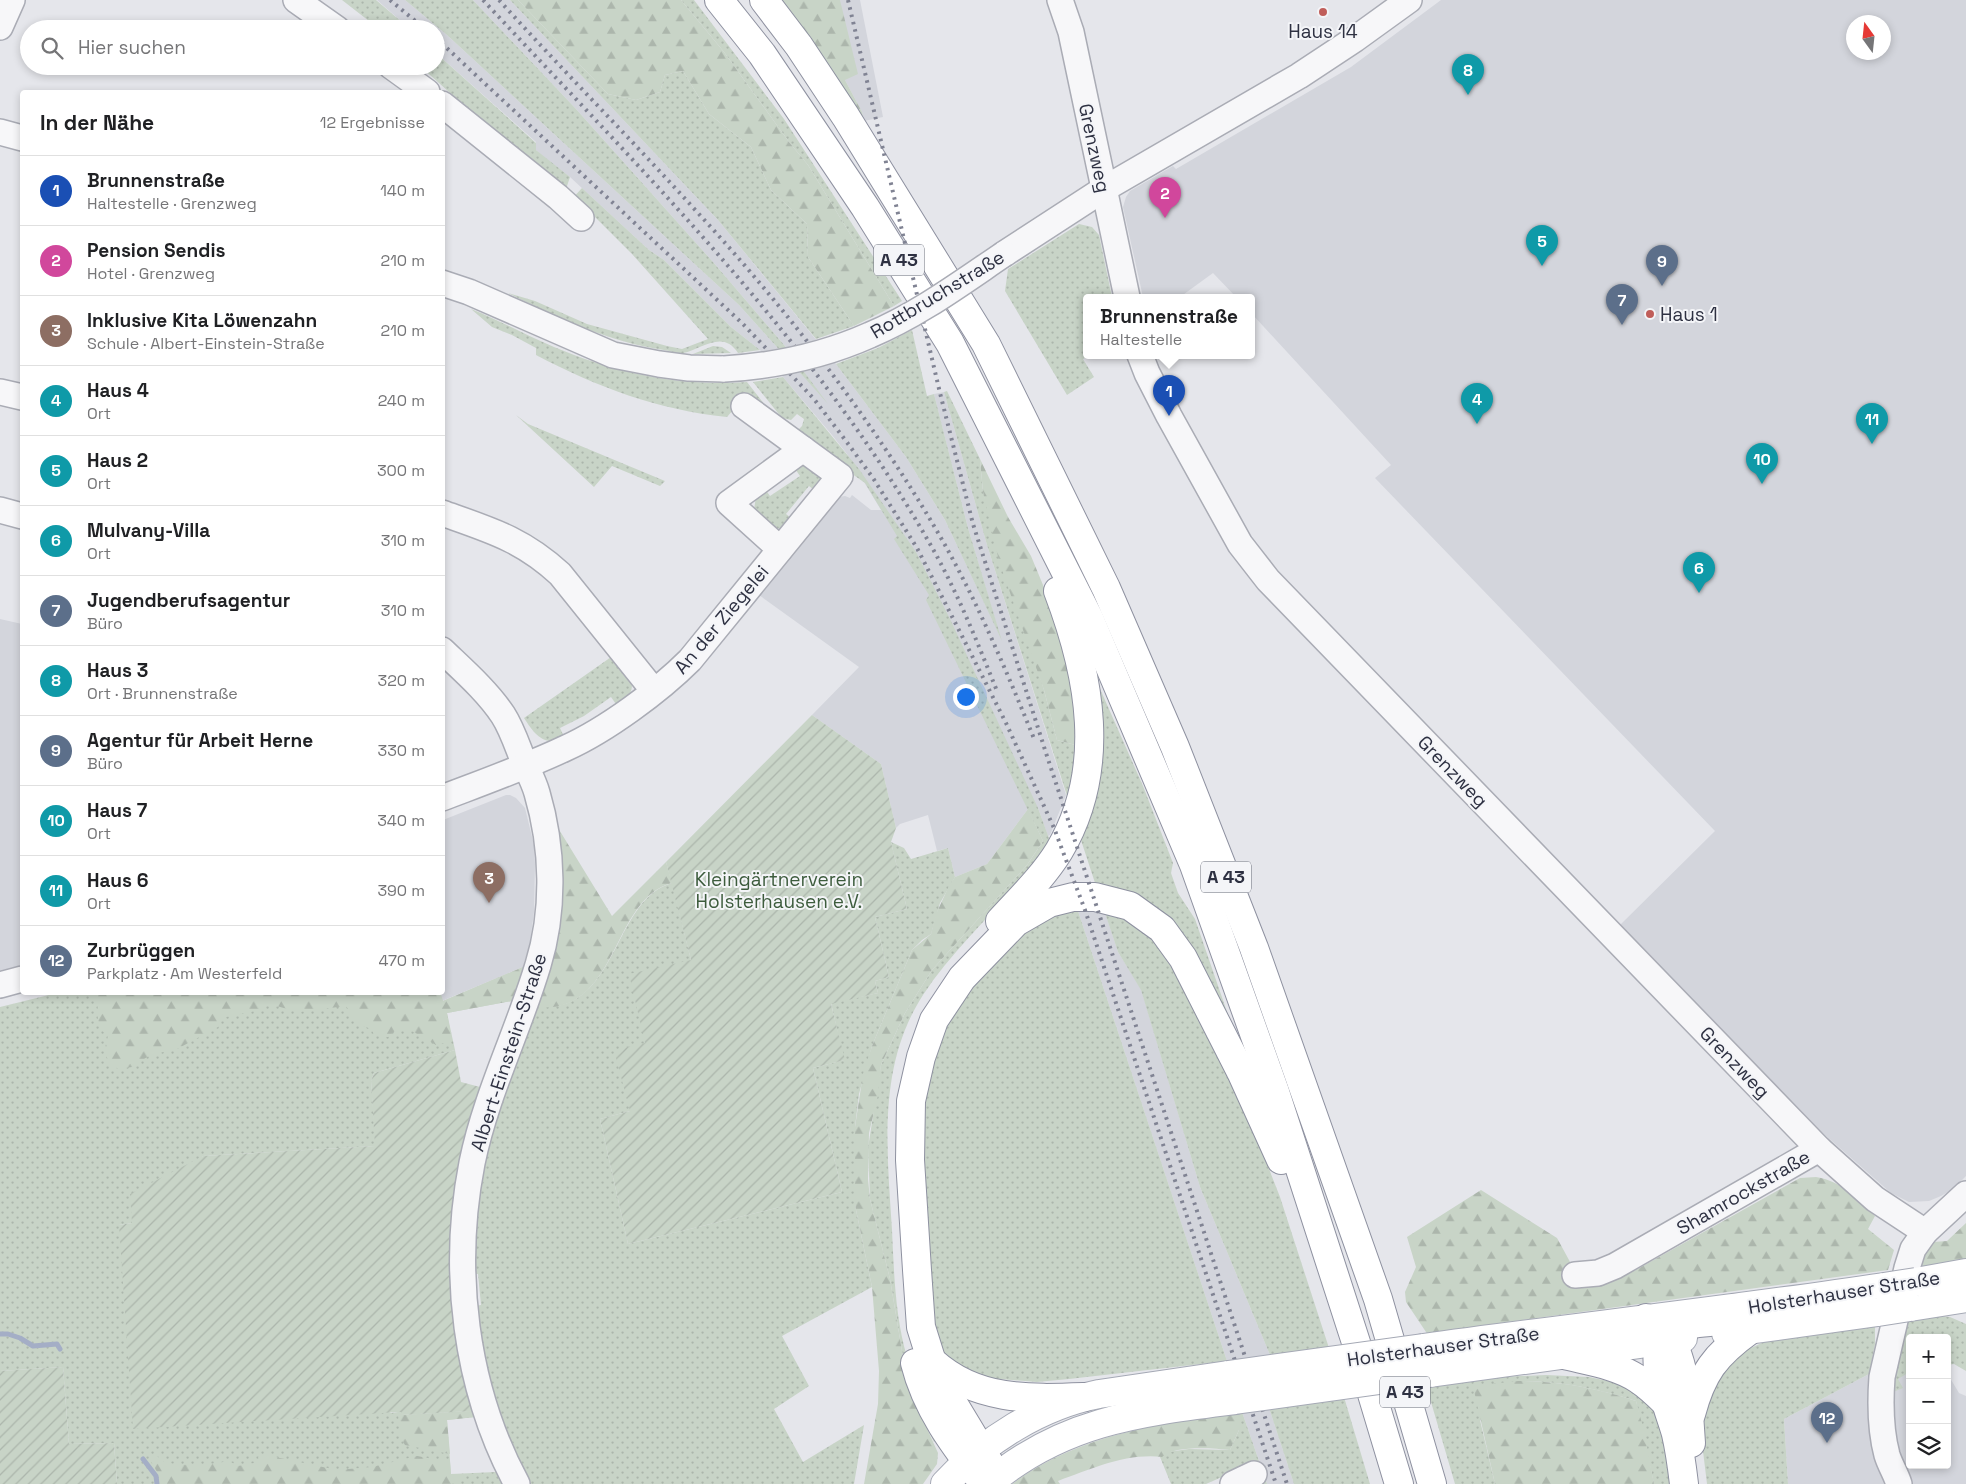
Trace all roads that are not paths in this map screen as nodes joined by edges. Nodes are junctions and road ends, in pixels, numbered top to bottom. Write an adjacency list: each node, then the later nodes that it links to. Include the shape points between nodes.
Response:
1 (12, 0): 8 (street)
2 (296, 0): 7 (street)
3 (719, 0): 23 (main road, A 43, via 762,54 865,207 950,343)
4 (764, 0): 57 (main road, A 43, via 846,117 986,344 1106,588 1175,747 1254,948 1378,1300)
5 (1060, 0): 14 (street, Grenzweg, via 1071,32)
6 (1409, 0): 14 (street, Rottbruchstraße, via 1299,76)
7 (324, 20)
8 (0, 27)
9 (403, 75): 10 (street)
10 (424, 90)
11 (445, 106): 15 (street)
12 (0, 132): 13 (street)
13 (20, 137)
14 (1104, 189): 16 (street, Rottbruchstraße, bridge, via 930,303 870,336 800,359 764,365 724,369 679,367 613,355); 17 (street, Grenzweg)
15 (581, 218)
16 (445, 284)
17 (1126, 294)
18 (1142, 359): 34 (street, Grenzweg, via 1169,416 1240,544 1268,580)
19 (0, 392): 20 (street)
20 (20, 397)
21 (744, 406): 22 (street, An der Ziegelei)
22 (803, 449): 27 (street, An der Ziegelei, via 840,476); 27 (street, An der Ziegelei, via 729,503)
23 (1019, 476): 37 (main road, A 43, via 1089,618 1194,865 1275,1092); 51 (main road, via 1026,508 1071,625 1082,666 1089,702 1091,746 1086,782 1058,853 954,972 930,1006 909,1057 899,1107 904,1264 918,1375 951,1441)
24 (0, 510): 26 (street)
25 (445, 514): 29 (street, via 511,538 547,562)
26 (20, 515)
27 (780, 549): 29 (street, An der Ziegelei, via 690,660)
28 (445, 653): 30 (street, via 477,683 502,714)
29 (654, 691): 30 (street, An der Ziegelei, via 587,738)
30 (525, 765): 31 (street, An der Ziegelei); 54 (street, Albert-Einstein-Straße, via 537,791 550,864 544,939 479,1135 467,1198 463,1270 470,1346 479,1390)
31 (445, 797)
32 (20, 980): 33 (street)
33 (0, 985)
34 (1819, 1149): 36 (street, Shamrockstraße, via 1875,1199); 39 (street, Shamrockstraße, via 1615,1266 1598,1273)
35 (1966, 1194): 36 (street)
36 (1925, 1232): 53 (street, via 1913,1249 1909,1262 1882,1377 1884,1442)
37 (1328, 1257): 45 (main road, via 1299,1203 1242,1074 1183,958 1171,941 1162,929 1130,906 1095,897 1061,899 1037,908 1016,922 962,978 934,1020 921,1057 911,1101 910,1160 921,1327); 56 (main road, A 43)
38 (1966, 1273): 40 (main road, Holsterhauser Straße)
39 (1575, 1275)
40 (1913, 1295): 41 (main road, Holsterhauser Straße); 42 (main road, Holsterhauser Straße, bridge)
41 (1966, 1298)
42 (1743, 1319): 43 (main road, Holsterhauser Straße); 50 (main road, via 1732,1342 1699,1385)
43 (1660, 1333): 44 (main road, Holsterhauser Straße); 46 (main road, Holsterhauser Straße); 49 (main road, via 1658,1368); 50 (main road, via 1678,1354)
44 (1564, 1355): 46 (main road, Holsterhauser Straße); 49 (main road, via 1623,1371 1652,1389)
45 (930, 1359): 48 (main road, via 957,1381 992,1394); 51 (main road)
46 (1427, 1361): 47 (main road, Holsterhauser Straße, bridge)
47 (1232, 1387): 48 (main road, Holsterhauser Straße, via 1167,1383); 52 (main road, Holsterhauser Straße, via 1092,1425 1045,1444)
48 (1084, 1397): 51 (main road, Holsterhauser Straße, via 1025,1422)
49 (1667, 1404): 58 (main road, via 1680,1451)
50 (1690, 1418): 59 (main road)
51 (974, 1456): 52 (main road); 55 (main road, Holsterhauser Straße)
52 (989, 1481)
53 (1902, 1483)
54 (517, 1484)
55 (944, 1484)
56 (1399, 1484)
57 (1432, 1484)
58 (1684, 1484)
59 (1696, 1484)

